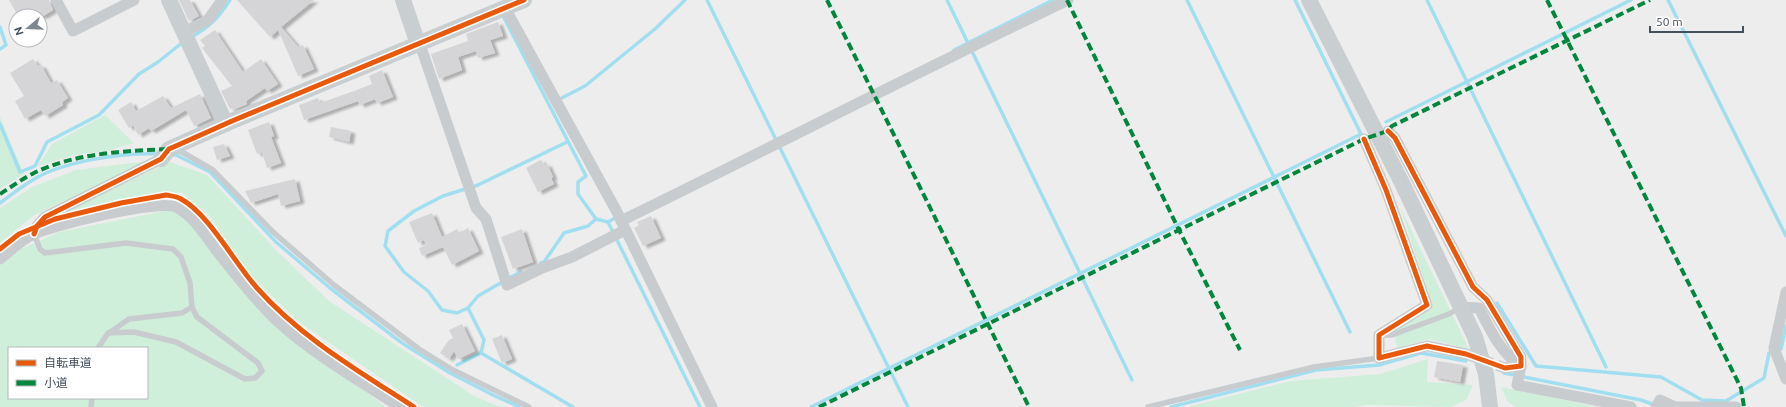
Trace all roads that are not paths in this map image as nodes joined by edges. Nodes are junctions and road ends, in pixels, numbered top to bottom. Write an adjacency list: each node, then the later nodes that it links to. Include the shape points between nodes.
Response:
1 (56, 0): 2 (street, via 73,31)
2 (134, 0)
3 (169, 0): 10 (street)
4 (222, 0): 10 (street, via 208,20)
5 (402, 0): 11 (street)
6 (524, 0): 9 (street)
7 (1067, 0): 16 (street, via 971,46)
8 (1309, 0): 21 (street, via 1402,183)
9 (501, 10): 11 (street); 16 (street, via 557,102)
10 (187, 38): 12 (street)
11 (418, 44): 12 (street); 16 (street, via 476,208 486,218 505,281 572,257)
12 (226, 124): 15 (street)
13 (1388, 131): 28 (street, via 1395,138 1473,287 1487,300 1521,358)
14 (1364, 139): 23 (street, via 1386,190 1427,305)
15 (165, 154): 17 (street, via 45,217); 32 (lane, via 182,152 213,170 273,232 334,285 419,349 453,370)
16 (619, 227): 33 (street)
17 (34, 234): 18 (street); 20 (lane, via 40,249 45,253 126,243 173,249 180,258 190,283); 31 (street, via 120,212 163,205 174,206 196,223 250,294 276,320 304,343)
18 (0, 259)
19 (1786, 292): 29 (street, via 1774,348)
20 (192, 307): 22 (lane, via 182,313 129,319); 22 (lane, via 198,317 258,363 262,371 255,378 245,379 176,342 134,332)
21 (1461, 307): 23 (lane, via 1392,335); 28 (street, via 1478,308 1512,361); 35 (street, via 1476,337 1486,374)
22 (108, 333): 24 (lane)
23 (1379, 335): 26 (street)
24 (99, 347)
25 (1466, 354): 26 (street, via 1427,346)
26 (1379, 358): 34 (lane, via 1314,367)
27 (1505, 368): 28 (street)
28 (1520, 368): 36 (street, via 1517,385)
29 (1786, 379)
30 (1658, 403): 37 (street)
31 (400, 407)
32 (529, 407)
33 (712, 407)
34 (1148, 407)
35 (1490, 407)
36 (1631, 407)
37 (1675, 407): 38 (street)
38 (1736, 407)

